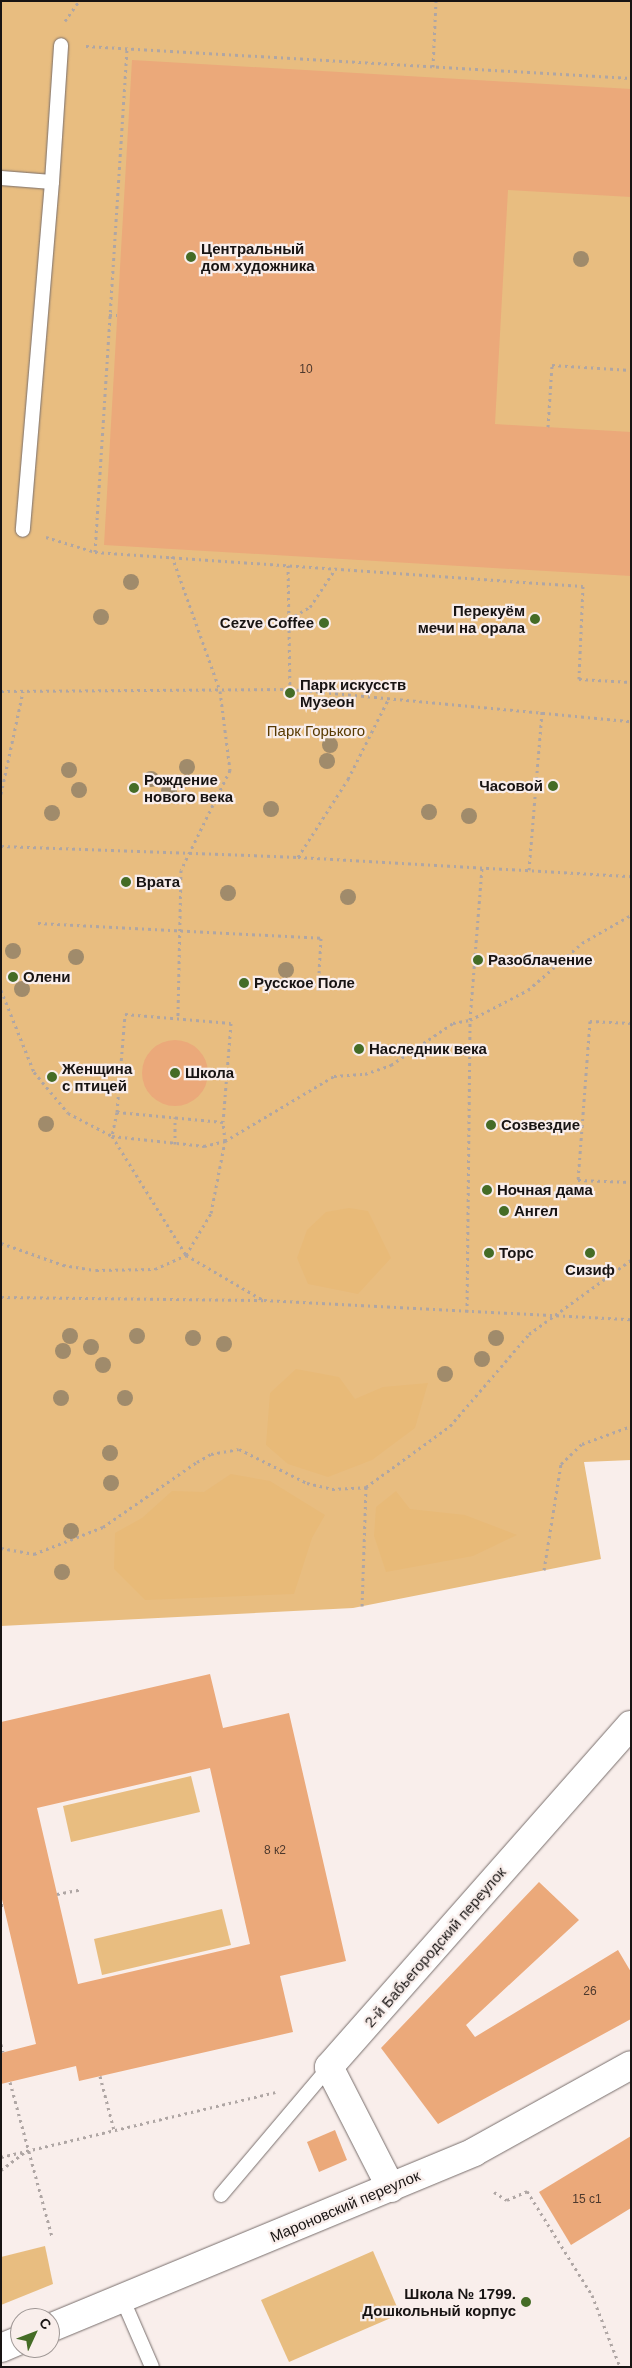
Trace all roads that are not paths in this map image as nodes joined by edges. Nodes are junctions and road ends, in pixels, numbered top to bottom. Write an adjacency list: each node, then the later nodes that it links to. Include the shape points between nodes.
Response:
1 (61, 45): 3 (lane)
2 (1, 178): 3 (lane)
3 (52, 182): 4 (lane)
4 (23, 530)
5 (631, 1726): 7 (street, 2-й Бабьегородский переулок)
6 (631, 2065): 8 (street, Мароновский переулок, via 474,2152)
7 (323, 2075): 8 (street); 9 (lane)
8 (392, 2188): 10 (street, Мароновский переулок)
9 (221, 2195)
10 (122, 2298): 11 (street, Мароновский переулок); 12 (lane)
11 (60, 2324)
12 (152, 2367)

